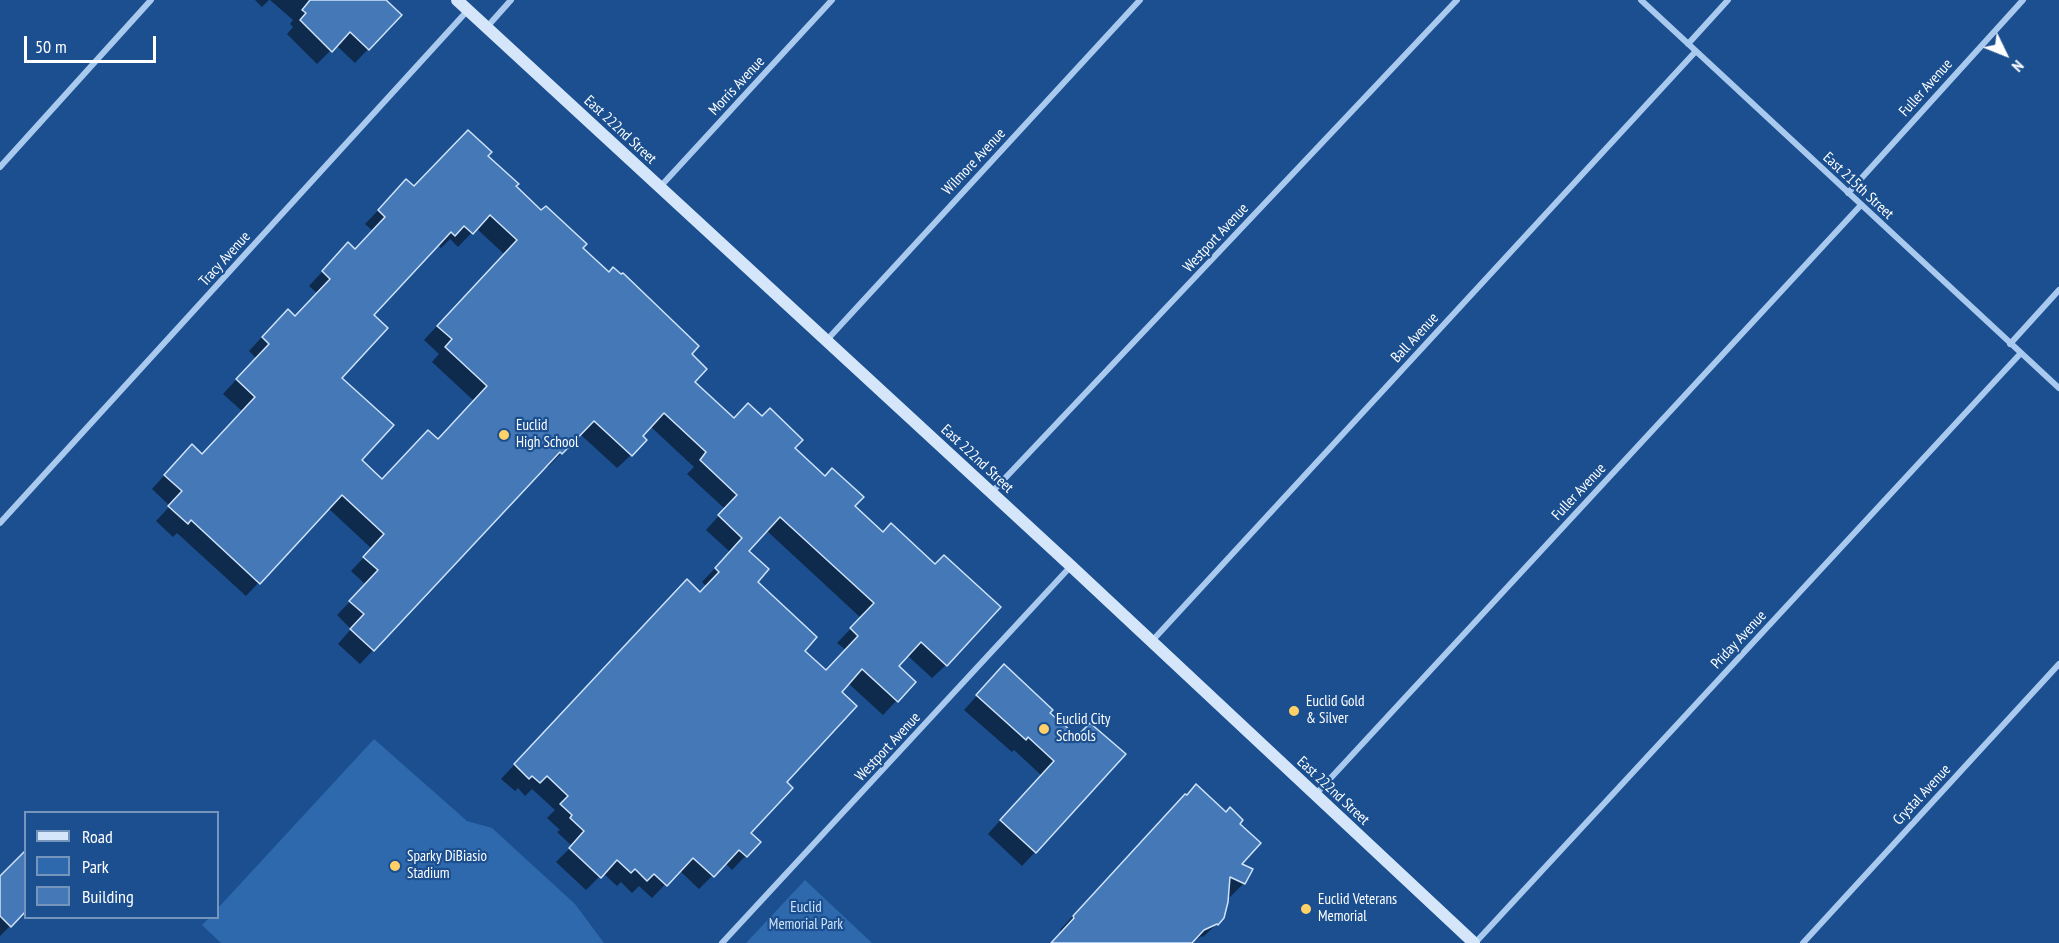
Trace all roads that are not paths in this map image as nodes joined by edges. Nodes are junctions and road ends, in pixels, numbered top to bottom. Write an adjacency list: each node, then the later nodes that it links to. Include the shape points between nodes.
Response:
1 (151, 0): 14 (street)
2 (457, 0): 10 (street, East 222nd Street)
3 (511, 0): 11 (street)
4 (832, 0): 15 (street, Morris Avenue)
5 (1140, 0): 19 (street, Wilmore Avenue)
6 (1457, 0): 23 (street, Westport Avenue)
7 (1641, 0): 12 (street, East 215th Street)
8 (1728, 0): 12 (street)
9 (2023, 0): 16 (street, Fuller Avenue)
10 (468, 10): 11 (street, East 222nd Street); 24 (street, Tracy Avenue)
11 (487, 27): 15 (street, East 222nd Street)
12 (1688, 44): 13 (street, East 215th Street)
13 (1696, 51): 16 (street, East 215th Street); 26 (street, Ball Avenue)
14 (0, 167)
15 (660, 187): 19 (street, East 222nd Street)
16 (1848, 193): 17 (street, East 215th Street)
17 (1861, 205): 20 (street, East 215th Street); 28 (street, Fuller Avenue)
18 (2059, 290): 20 (street)
19 (826, 341): 23 (street, East 222nd Street)
20 (2010, 344): 21 (street, East 215th Street)
21 (2020, 354): 22 (street, East 215th Street); 30 (street, Priday Avenue)
22 (2059, 388)
23 (992, 492): 25 (street, East 222nd Street)
24 (0, 524)
25 (1071, 566): 26 (street, East 222nd Street); 29 (street, Westport Avenue)
26 (1152, 641): 28 (street, East 222nd Street)
27 (2059, 664): 31 (street, Crystal Avenue)
28 (1315, 795): 30 (street, East 222nd Street)
29 (722, 943)
30 (1475, 943)
31 (1803, 943)

